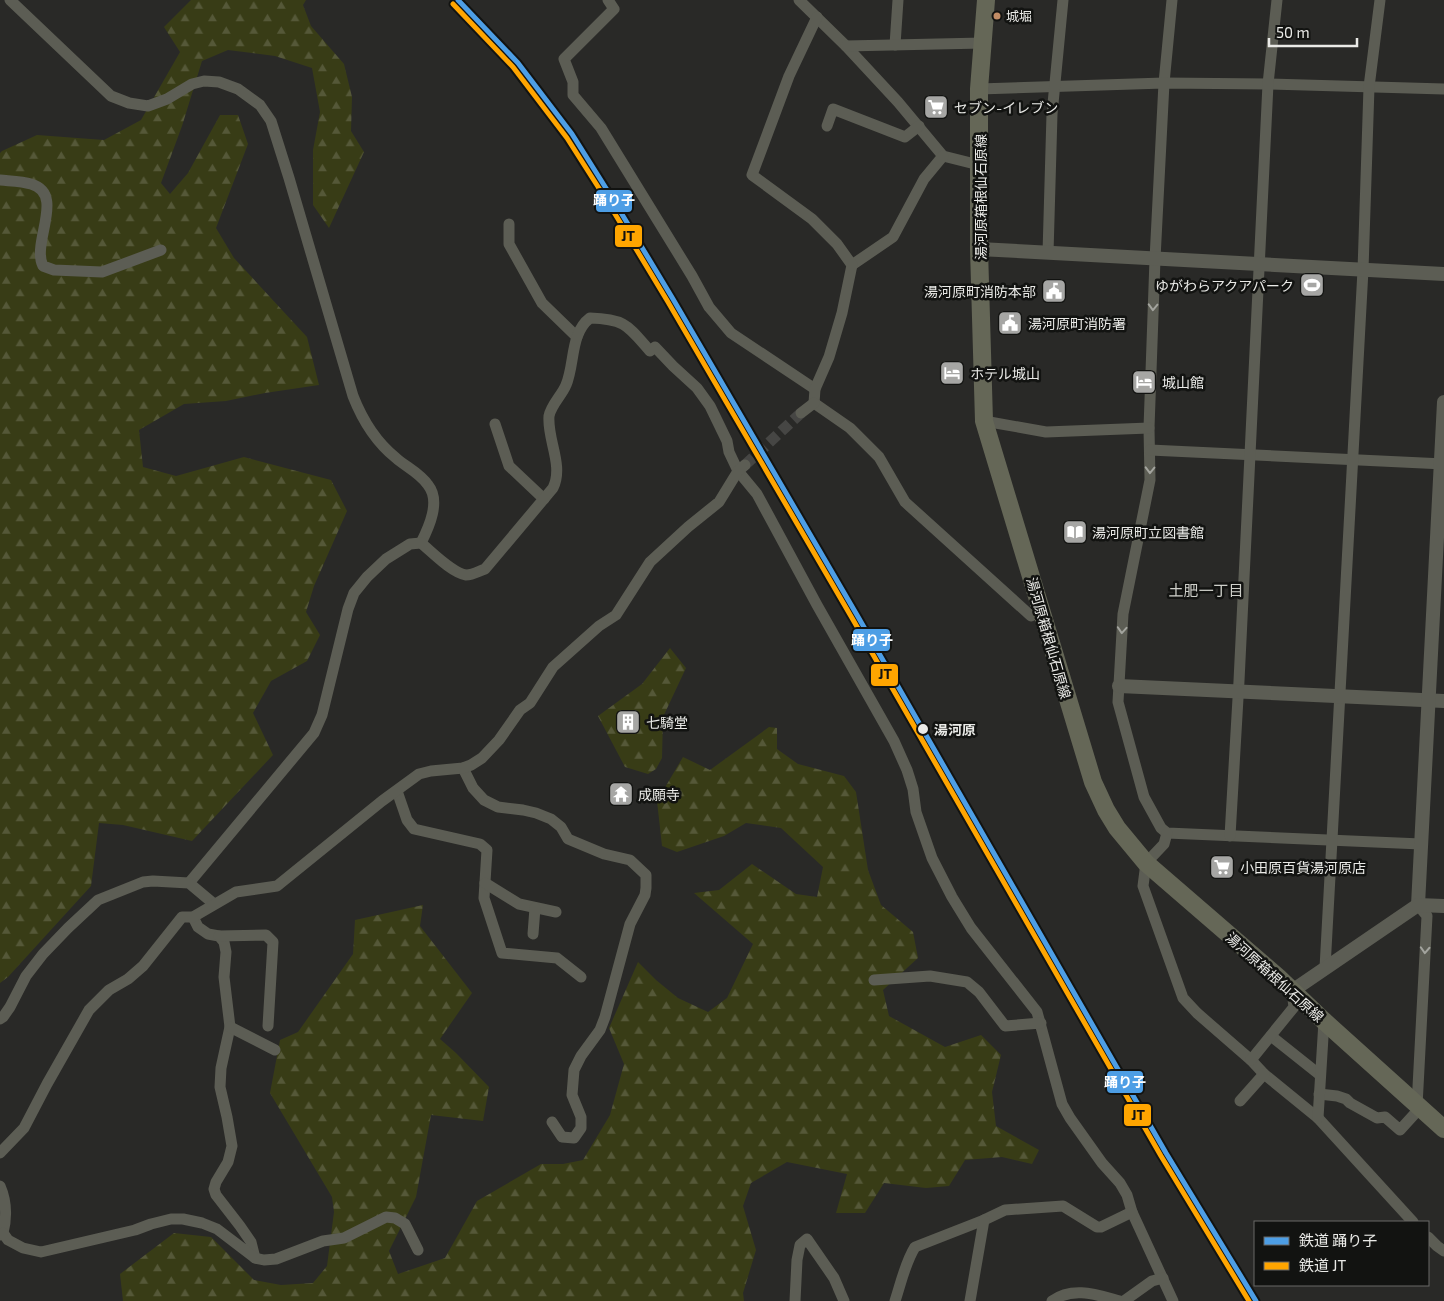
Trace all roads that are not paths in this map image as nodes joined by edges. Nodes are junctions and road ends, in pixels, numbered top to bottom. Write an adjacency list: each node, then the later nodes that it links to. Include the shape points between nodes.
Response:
1 (10, 0): 50 (street, via 117,99 148,106 204,81 238,89 260,105 271,121 360,413 395,458 429,485 433,508)
2 (608, 0): 37 (street, via 614,9 564,60 573,82 573,95 601,128 709,307 731,333)
3 (799, 0): 10 (street)
4 (898, 0): 12 (street)
5 (986, 0): 11 (main road, 湯河原箱根仙石原線)
6 (1062, 0): 16 (street)
7 (1172, 0): 14 (street)
8 (1277, 0): 15 (street)
9 (1380, 0): 17 (street)
10 (817, 17): 13 (street); 31 (street, via 789,76 752,175 812,219 837,244)
11 (983, 43): 12 (street); 18 (main road, 湯河原箱根仙石原線)
12 (895, 45): 13 (street)
13 (846, 46): 21 (street)
14 (1164, 83): 15 (street); 16 (street); 29 (street)
15 (1268, 84): 17 (street); 30 (street)
16 (1054, 87): 18 (street); 28 (street)
17 (1369, 87): 19 (street); 32 (street)
18 (979, 89): 23 (main road, 湯河原箱根仙石原線)
19 (1444, 89)
20 (827, 126): 21 (street, via 834,110 905,136)
21 (919, 126): 22 (street)
22 (943, 156): 23 (street); 31 (street, via 924,179 893,237)
23 (979, 165): 26 (main road, 湯河原箱根仙石原線)
24 (0, 180): 27 (street, via 32,184 45,194 48,208 39,251 43,266 54,270 102,272)
25 (509, 224): 34 (street, via 509,244 542,302)
26 (979, 249): 28 (street); 41 (main road, 湯河原箱根仙石原線)
27 (161, 250)
28 (1048, 253): 29 (street)
29 (1155, 259): 30 (street); 43 (street, one-way to 43)
30 (1260, 264): 32 (street); 45 (street)
31 (852, 266): 37 (street, via 832,348)
32 (1363, 270): 33 (street); 46 (street)
33 (1444, 274)
34 (577, 337): 35 (street, via 582,324 590,318 616,320 628,326); 49 (street, via 566,385 549,414 557,480)
35 (650, 351): 36 (street); 48 (street, via 655,347 697,388 710,406)
36 (662, 364)
37 (815, 388): 39 (street)
38 (1444, 402): 47 (street)
39 (814, 404): 40 (street); 51 (street, via 850,428 879,457 905,502)
40 (801, 413)
41 (984, 421): 43 (street, via 1046,432); 63 (main road, 湯河原箱根仙石原線, via 1093,782 1117,828)
42 (494, 424): 49 (street, via 509,466)
43 (1149, 428): 44 (street)
44 (1150, 450): 45 (street); 52 (street, one-way to 52, via 1150,480 1123,614)
45 (1250, 455): 46 (street); 53 (street)
46 (1353, 460): 47 (street); 54 (street)
47 (1442, 464): 55 (street)
48 (741, 468): 57 (street, via 718,502 650,562 616,615 553,667 530,703 520,710 499,740 482,758); 80 (street, via 894,741 907,770 916,812 932,858 952,897 971,928 1037,1012)
49 (544, 499): 50 (street, via 485,568 476,573 458,572)
50 (421, 543): 64 (street, via 410,544 386,560 354,593 322,715 314,733)
51 (1030, 616)
52 (1118, 686): 53 (street); 59 (street, via 1118,702 1144,797)
53 (1239, 692): 54 (street); 60 (street)
54 (1340, 696): 55 (street); 61 (street)
55 (1429, 700): 56 (street); 62 (street)
56 (1444, 701)
57 (463, 768): 58 (street, via 418,774); 92 (street, via 473,788 484,800 498,807 523,810 551,819 568,839 604,854 630,860 646,875 645,895 630,924 605,1017 574,1070 572,1095 581,1116 581,1128 574,1138 562,1137)
58 (397, 791): 65 (street, via 407,820 414,829 480,844 487,850); 66 (street, via 277,886 236,892)
59 (1167, 833): 60 (street); 63 (street, via 1164,844)
60 (1230, 836): 61 (street)
61 (1332, 840): 62 (street); 74 (street)
62 (1421, 844): 67 (street)
63 (1146, 864): 77 (main road, 湯河原箱根仙石原線); 85 (street, via 1143,886 1183,998)
64 (188, 883): 66 (street); 78 (street, via 153,880 98,900 43,954)
65 (485, 883): 69 (street, via 518,904); 75 (street, via 484,898 502,953 557,958)
66 (214, 904): 71 (street)
67 (1418, 904): 68 (street); 74 (street); 90 (street, one-way to 90, via 1427,916)
68 (1444, 906)
69 (535, 908): 70 (street); 72 (street)
70 (556, 912)
71 (193, 917): 73 (street, via 198,927); 94 (street, via 182,917 143,966 109,990 89,1010 24,1128)
72 (533, 934)
73 (219, 936): 81 (street, via 266,935 273,942); 82 (street, via 226,952 224,977)
74 (1325, 968): 77 (street)
75 (581, 977)
76 (874, 980): 80 (street, via 930,976 967,982 979,992 1005,1026)
77 (1292, 992): 79 (main road, 湯河原箱根仙石原線); 83 (street, via 1294,1007)
78 (0, 1019)
79 (1324, 1021): 87 (street); 90 (main road, 湯河原箱根仙石原線)
80 (1041, 1024): 96 (street, via 1062,1104 1097,1156 1120,1183)
81 (268, 1026)
82 (230, 1027): 84 (street); 103 (street, via 220,1068 220,1087 232,1146 228,1162 214,1188 251,1242)
83 (1271, 1036): 85 (street); 87 (street)
84 (275, 1050)
85 (1251, 1060): 86 (street)
86 (1264, 1074): 89 (street); 91 (street)
87 (1320, 1075): 88 (street)
88 (1319, 1094): 90 (street, via 1346,1099 1377,1118 1385,1117 1400,1130); 91 (street)
89 (1240, 1101)
90 (1419, 1107): 93 (main road, 湯河原箱根仙石原線)
91 (1318, 1118): 98 (street)
92 (552, 1122)
93 (1444, 1129)
94 (0, 1153)
95 (0, 1186): 99 (street, via 7,1218)
96 (1132, 1212): 97 (street, via 1102,1227 1063,1206 1005,1210); 104 (street)
97 (984, 1220): 105 (street); 108 (street, via 915,1247)
98 (1412, 1221)
99 (2, 1234): 103 (street, via 23,1248 41,1252 171,1219 183,1219 217,1229)
100 (1429, 1238): 102 (street)
101 (418, 1250): 103 (street, via 405,1224 386,1217 344,1238 323,1241 276,1259)
102 (1444, 1251)
103 (255, 1258)
104 (1162, 1278): 113 (street, via 1152,1281); 114 (street)
105 (972, 1287): 109 (street); 110 (street)
106 (795, 1301): 107 (street, via 797,1260 800,1244 806,1240 834,1278)
107 (844, 1301)
108 (895, 1301)
109 (970, 1301)
110 (976, 1301)
111 (1052, 1301): 112 (street, via 1071,1293 1088,1293)
112 (1120, 1301)
113 (1124, 1301)
114 (1173, 1301)

